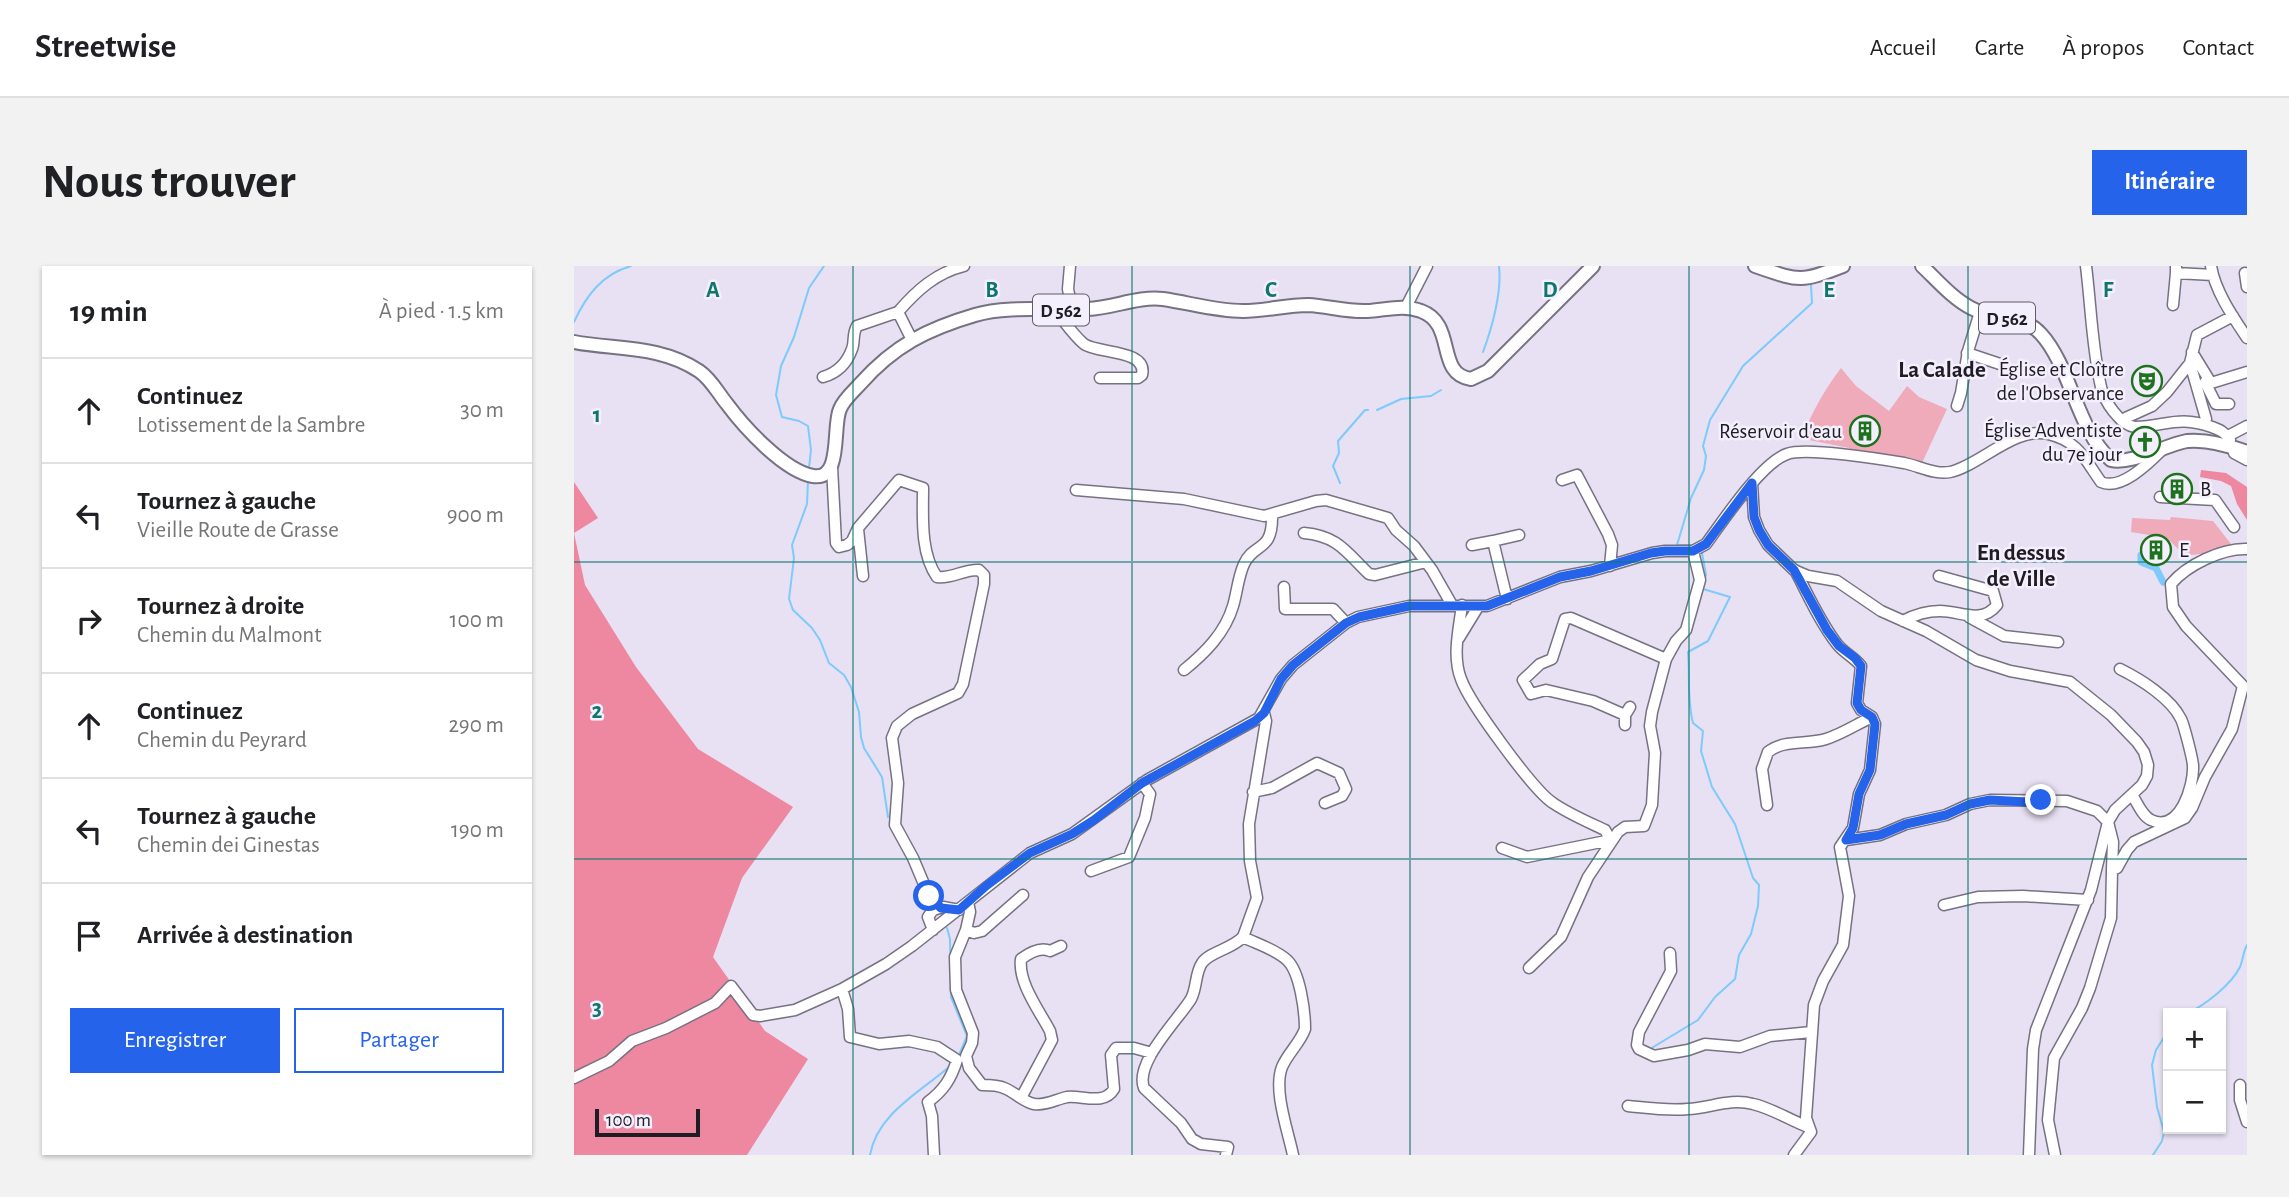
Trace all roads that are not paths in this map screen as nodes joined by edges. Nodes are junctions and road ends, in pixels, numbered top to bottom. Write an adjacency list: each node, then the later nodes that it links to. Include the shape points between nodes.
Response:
1 (964, 266): 17 (street, via 933,279)
2 (1070, 266): 15 (street)
3 (1427, 266): 14 (street)
4 (1593, 266): 14 (main road, via 1488,371 1471,379 1453,370 1444,334 1432,317)
5 (1755, 266): 6 (main road, via 1797,279)
6 (1843, 266)
7 (1922, 266): 18 (main road, D 562, via 1951,294)
8 (2086, 266): 32 (street, via 2101,390)
9 (2176, 269): 11 (street); 13 (street)
10 (2244, 270): 12 (street)
11 (2212, 271): 19 (street)
12 (2247, 286)
13 (2174, 305)
14 (1406, 307): 15 (main road, D 562, via 1351,311 1296,306 1242,311 1161,299)
15 (1072, 309): 16 (main road, D 562)
16 (1055, 310): 21 (main road, D 562, via 976,314); 28 (street, via 1086,346 1130,356 1144,370 1138,378)
17 (898, 312): 21 (street); 27 (street, via 857,327 853,348 839,370)
18 (1980, 312): 23 (street); 35 (main road, D 562, via 2023,322 2039,332 2111,460 2123,461)
19 (2232, 316): 20 (street); 24 (street, via 2197,335)
20 (2247, 338)
21 (912, 340): 38 (main road, D 562, via 877,365 840,409)
22 (574, 342): 38 (main road, via 632,347 696,368 790,467 814,476)
23 (1967, 353): 25 (street); 30 (street)
24 (2193, 358): 26 (street, via 2211,383); 29 (street, via 2216,404); 31 (street); 32 (street, via 2152,406)
25 (2003, 365)
26 (2247, 372)
27 (823, 377)
28 (1100, 378)
29 (2229, 404)
30 (1956, 406)
31 (2206, 419)
32 (2121, 420): 34 (street, via 2135,427 2192,421 2224,432)
33 (2247, 426): 34 (street)
34 (2230, 443): 35 (main road, D 562, via 2197,440); 36 (main road, D 562); 37 (street, via 2234,453)
35 (2163, 447): 40 (street, via 2113,485 2101,482 2081,451 2046,433 2011,440 1951,472 1853,456 1788,454)
36 (2247, 452)
37 (2247, 460)
38 (832, 467): 45 (street, via 839,547 852,541)
39 (1562, 480): 53 (street, via 1577,475 1612,545)
40 (1752, 483): 51 (street, via 1706,544); 54 (street, via 1759,530)
41 (1076, 490): 43 (street, via 1156,495)
42 (2160, 497): 44 (street, via 2215,500)
43 (1272, 515): 52 (street, via 1320,500 1385,516); 68 (street, via 1265,545 1242,568 1224,626 1204,654)
44 (2234, 527)
45 (858, 528): 55 (street); 86 (street, via 898,480 923,488 924,533 937,577 971,569 984,575 958,693 912,714 897,726 892,738 898,783 895,825)
46 (1304, 533): 52 (street, via 1336,541 1369,574)
47 (1519, 535): 48 (street)
48 (1493, 541): 49 (street); 58 (street)
49 (1472, 545)
50 (2247, 548): 80 (street, via 2201,562 2171,584 2173,607 2186,626 2243,686 2232,729 2185,818 2134,842)
51 (1693, 551): 53 (street, via 1665,551); 66 (street, via 1700,580 1686,630)
52 (1426, 562): 59 (street)
53 (1610, 566): 58 (street, via 1551,580)
54 (1794, 570): 62 (street, via 1836,581); 71 (street, via 1827,630 1861,666 1857,703)
55 (863, 576)
56 (1939, 576): 61 (street, via 1993,591 1997,605 1992,612)
57 (1284, 587): 63 (street, via 1285,609 1333,609)
58 (1507, 599): 60 (street)
59 (1457, 605): 60 (street); 63 (street, via 1388,609); 64 (street)
60 (1478, 607): 64 (street)
61 (1966, 615): 62 (street, via 1931,611); 65 (street, via 2004,636)
62 (1903, 621): 74 (street, via 1976,660 2079,688 2144,752 2147,776)
63 (1346, 623): 69 (street, via 1293,665)
64 (1457, 642): 79 (street, via 1460,679 1531,783 1551,802 1605,830 1609,837 1527,857)
65 (2058, 642)
66 (1666, 659): 70 (street, via 1571,618 1565,619 1552,659 1523,680 1531,694 1546,690 1593,701); 93 (street, via 1650,726 1655,762 1652,805 1644,825 1618,832 1588,877 1561,937)
67 (2120, 669): 74 (street, via 2143,681 2175,711 2193,765 2183,805 2165,822 2151,820)
68 (1184, 670)
69 (1264, 713): 72 (street); 73 (street)
70 (1626, 716)
71 (1872, 717): 76 (street, via 1829,738 1784,744 1768,752 1762,769); 78 (street, via 1870,770)
72 (1142, 783): 81 (street, via 1150,794 1148,807 1129,857); 84 (street, via 1072,834 1030,853)
73 (1254, 792): 75 (street, via 1272,788 1317,764 1339,773 1346,789 1342,796); 90 (street, via 1249,838 1257,898)
74 (2132, 794): 77 (street)
75 (1325, 803)
76 (1767, 805)
77 (2108, 822): 78 (street, via 2097,811 2067,801 1990,800 1880,835); 80 (street); 83 (street)
78 (1846, 840): 95 (street, via 1840,847 1849,897 1843,945 1814,1005)
79 (1502, 848)
80 (2112, 870): 108 (street, via 2111,918 2090,988 2054,1058 2048,1120)
81 (1091, 871)
82 (1023, 895): 89 (street, via 982,930)
83 (2088, 900): 85 (street, via 2023,895 1978,897); 107 (street, via 2036,1030)
84 (968, 902): 87 (street); 89 (street)
85 (1944, 905)
86 (936, 909): 87 (street); 88 (street, via 928,917)
87 (959, 910): 88 (street)
88 (933, 930): 94 (street)
89 (966, 930): 99 (street, via 955,957 956,990 973,1033 966,1056 969,1068 982,1085 1002,1086)
90 (1242, 937): 96 (street, via 1236,945 1201,963 1192,998); 105 (street, via 1286,958 1298,982 1306,1029 1282,1067 1279,1089)
91 (1061, 946): 99 (street, via 1021,959 1023,980 1052,1040)
92 (1670, 953): 95 (street, via 1668,979 1639,1032 1637,1045 1644,1052 1654,1056 1705,1044 1740,1047 1770,1036)
93 (1530, 968)
94 (842, 989): 97 (street, via 795,1010 760,1016 753,1015 731,986 715,1003 632,1041 609,1061); 103 (street, via 850,1037 878,1044 909,1041 937,1047 957,1060 952,1078 928,1102)
95 (1811, 1032): 102 (street)
96 (1152, 1053): 99 (street, via 1116,1048 1111,1055 1115,1084 1112,1094 1104,1097 1069,1097 1038,1105); 104 (street, via 1143,1072 1144,1088 1192,1139 1228,1147)
97 (574, 1078)
98 (2240, 1085): 101 (street)
99 (1021, 1098)
100 (1628, 1106): 102 (street, via 1661,1110 1745,1102)
101 (2247, 1122)
102 (1808, 1127): 106 (street, via 1811,1132)
103 (934, 1155)
104 (1226, 1155)
105 (1293, 1155)
106 (1794, 1155)
107 (2029, 1155)
108 (2055, 1155)

